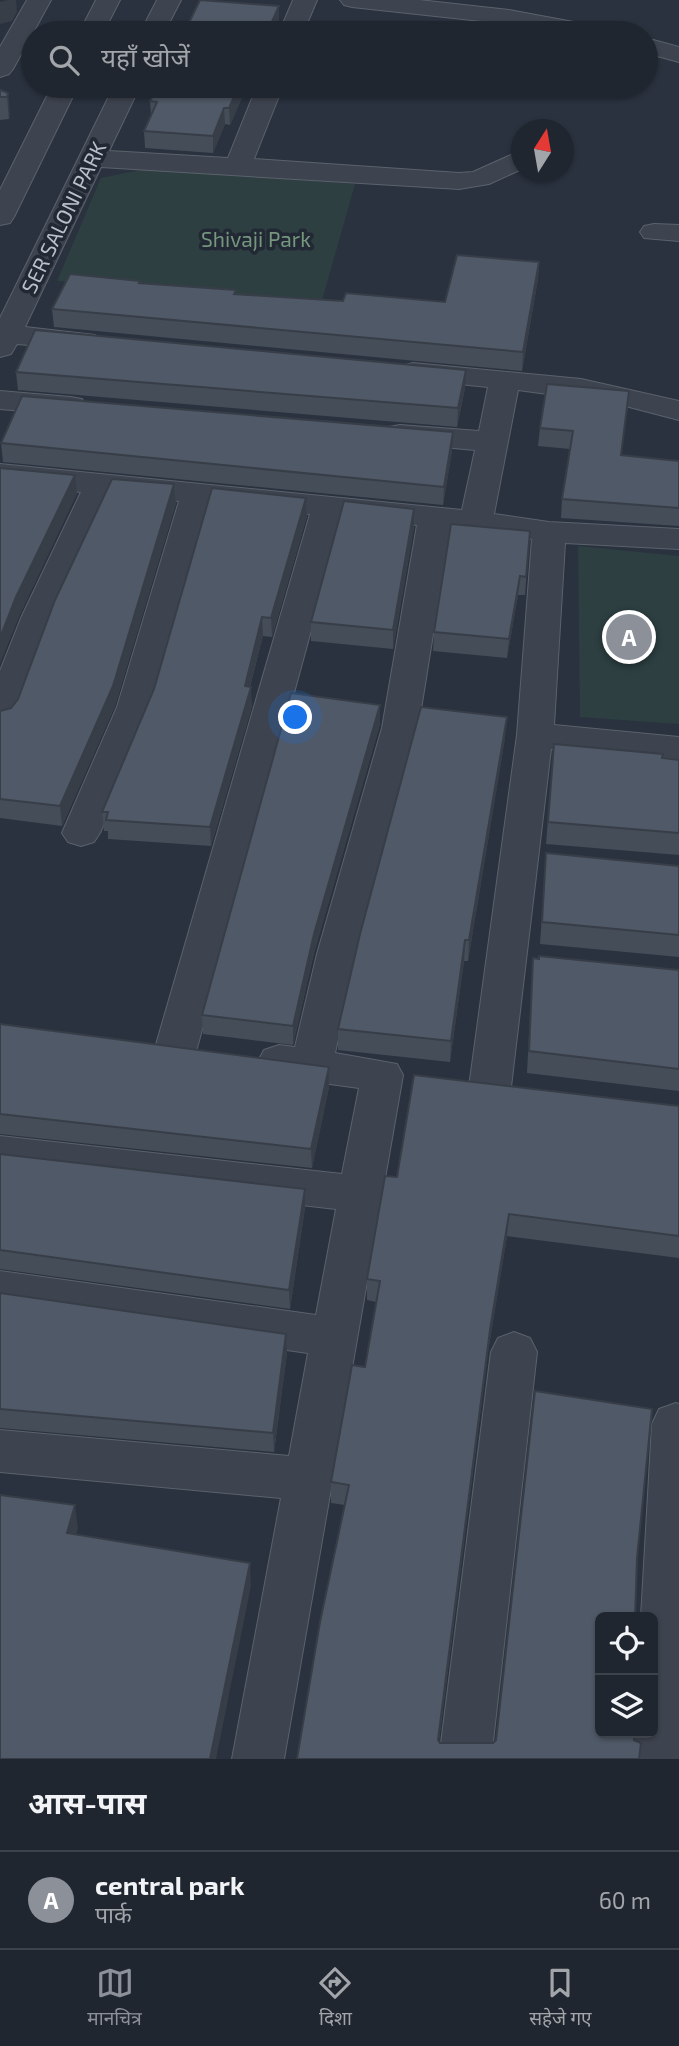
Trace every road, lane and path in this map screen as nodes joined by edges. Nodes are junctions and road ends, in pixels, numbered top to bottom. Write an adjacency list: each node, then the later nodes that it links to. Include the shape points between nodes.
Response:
1 (39, 0): 6 (street)
2 (108, 0): 7 (street)
3 (169, 0): 8 (street)
4 (305, 0): 9 (street)
5 (352, 0): 10 (street)
6 (29, 21)
7 (97, 21)
8 (158, 21)
9 (296, 21)
10 (530, 21)
11 (21, 38): 14 (street)
12 (658, 49): 13 (street)
13 (679, 55)
14 (6, 69)
15 (62, 98): 21 (street)
16 (121, 98): 18 (street, SER SALONI PARK)
17 (265, 98): 20 (street)
18 (92, 158): 20 (street); 21 (street, SER SALONI PARK)
19 (511, 164): 20 (street, via 487,178 456,183)
20 (238, 165)
21 (37, 188): 22 (street, SER SALONI PARK); 22 (street)
22 (22, 215): 23 (street, SER SALONI PARK)
23 (4, 341): 24 (street)
24 (118, 344)
25 (380, 369): 26 (street)
26 (505, 380): 29 (street, via 634,397); 31 (street)
27 (0, 400): 28 (street)
28 (96, 408)
29 (679, 411)
30 (369, 432): 31 (street)
31 (492, 442): 37 (street)
32 (0, 474): 33 (street)
33 (101, 484): 34 (street); 40 (street, via 38,618)
34 (198, 493): 35 (street); 43 (street, via 135,706)
35 (329, 506): 36 (street); 48 (street, via 193,1051)
36 (435, 517): 37 (street); 48 (street, via 400,728 337,954)
37 (476, 521): 38 (street)
38 (550, 532): 39 (street); 41 (street)
39 (679, 539)
40 (0, 717)
41 (535, 735): 42 (street); 44 (street)
42 (679, 749)
43 (81, 833)
44 (519, 857): 45 (street); 46 (street)
45 (559, 861)
46 (506, 958): 47 (street); 50 (street)
47 (546, 962)
48 (312, 1065): 49 (street)
49 (418, 1079): 50 (street); 53 (street)
50 (489, 1087): 51 (street)
51 (530, 1092)
52 (0, 1153): 53 (street)
53 (360, 1194): 55 (street)
54 (0, 1290): 55 (street)
55 (334, 1337): 59 (street)
56 (514, 1352): 61 (street)
57 (676, 1424): 62 (street)
58 (0, 1451): 59 (street)
59 (308, 1479): 60 (street)
60 (258, 1759)
61 (465, 1759)
62 (659, 1759)

